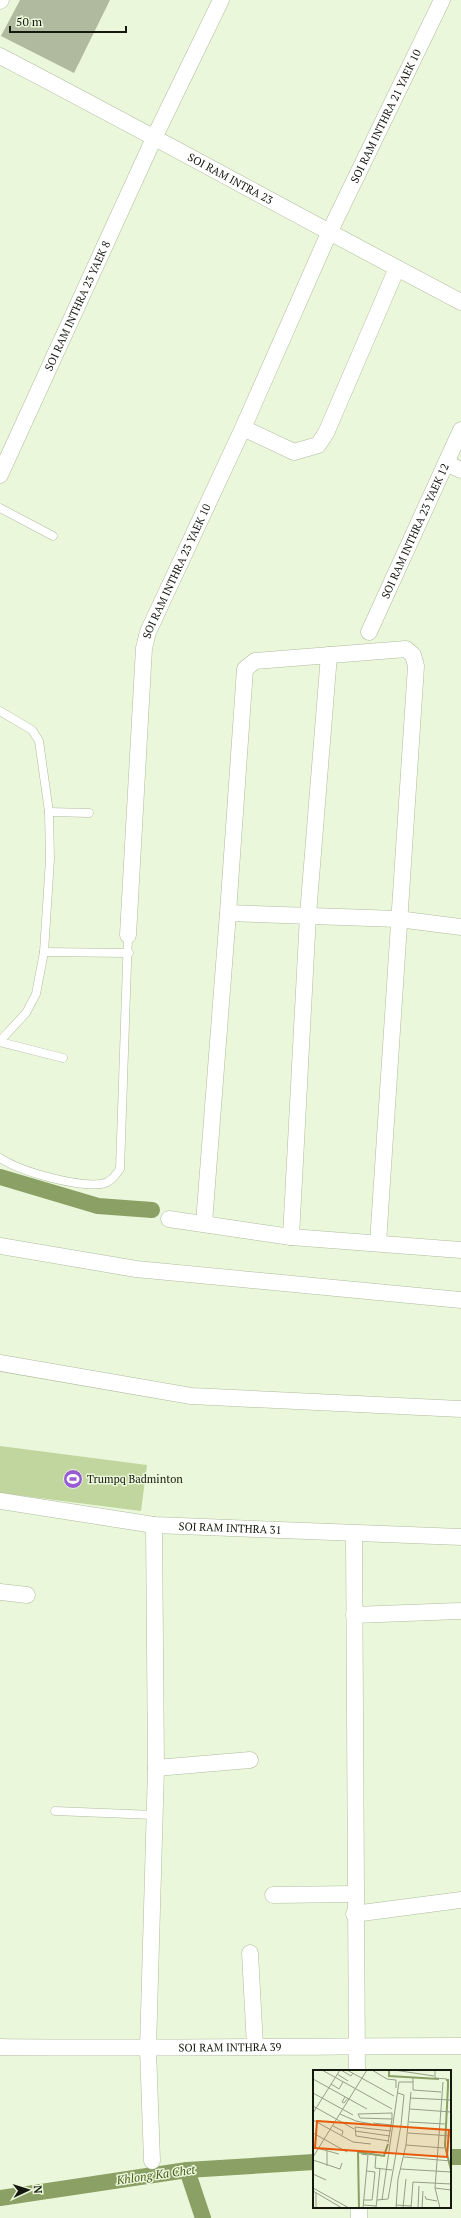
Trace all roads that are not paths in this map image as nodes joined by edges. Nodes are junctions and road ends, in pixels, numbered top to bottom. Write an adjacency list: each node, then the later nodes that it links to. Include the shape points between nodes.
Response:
1 (221, 0): 4 (street, SOI RAM INTHRA 23 YAEK 8)
2 (442, 0): 5 (street, SOI RAM INTHRA 21 YAEK 10)
3 (0, 56): 4 (street, SOI RAM INTRA 23)
4 (154, 136): 5 (street, SOI RAM INTRA 23); 12 (street, SOI RAM INTHRA 23 YAEK 8)
5 (330, 233): 6 (street, SOI RAM INTRA 23); 8 (street, SOI RAM INTHRA 23 YAEK 10)
6 (397, 268): 7 (street, SOI RAM INTRA 23); 8 (street, via 326,433 318,445 294,452)
7 (461, 302)
8 (243, 428): 24 (street, SOI RAM INTHRA 23 YAEK 10, via 148,632 144,648)
9 (461, 430): 10 (street, SOI RAM INTHRA 23 YAEK 12)
10 (446, 463): 11 (street); 15 (street, SOI RAM INTHRA 23 YAEK 12)
11 (461, 470)
12 (0, 475)
13 (0, 508): 14 (lane)
14 (53, 536)
15 (369, 632)
16 (329, 655): 20 (street, via 255,661 245,669); 21 (street); 22 (street, via 406,649 413,655 416,666)
17 (0, 711): 18 (lane, via 36,734)
18 (49, 812): 19 (lane); 25 (lane, via 50,859)
19 (88, 813)
20 (228, 913): 21 (street); 31 (street)
21 (308, 915): 22 (street); 32 (street)
22 (398, 919): 23 (street); 33 (street)
23 (461, 927)
24 (128, 935): 26 (lane)
25 (44, 952): 26 (lane); 27 (lane, via 36,994 26,1013)
26 (129, 953): 29 (lane, via 120,1169 114,1178 102,1184 61,1180 12,1166)
27 (0, 1042): 28 (lane)
28 (63, 1058)
29 (0, 1158)
30 (169, 1219): 31 (street)
31 (204, 1223): 32 (street)
32 (291, 1237): 33 (street)
33 (378, 1243): 35 (street)
34 (0, 1246): 36 (street, via 136,1269)
35 (461, 1250)
36 (461, 1300)
37 (0, 1363): 38 (street, via 191,1396)
38 (461, 1409)
39 (0, 1500): 40 (street, SOI RAM INTHRA 31)
40 (154, 1525): 41 (street, SOI RAM INTHRA 31); 48 (street)
41 (354, 1534): 42 (street, SOI RAM INTHRA 31); 46 (street)
42 (461, 1537)
43 (0, 1592): 44 (street)
44 (27, 1595)
45 (459, 1610): 46 (street)
46 (354, 1615): 51 (street)
47 (250, 1760): 48 (street)
48 (156, 1768): 50 (street)
49 (55, 1811): 50 (lane)
50 (154, 1815): 60 (street)
51 (354, 1894): 52 (street); 54 (street)
52 (273, 1895)
53 (461, 1900): 54 (street)
54 (354, 1914): 57 (street)
55 (250, 1952): 56 (street)
56 (255, 2046): 57 (street, SOI RAM INTHRA 39); 60 (street, SOI RAM INTHRA 39)
57 (356, 2046): 58 (street, SOI RAM INTHRA 39); 61 (street)
58 (461, 2046)
59 (0, 2047): 60 (street, SOI RAM INTHRA 39)
60 (148, 2049): 62 (street)
61 (357, 2070)
62 (152, 2161)

